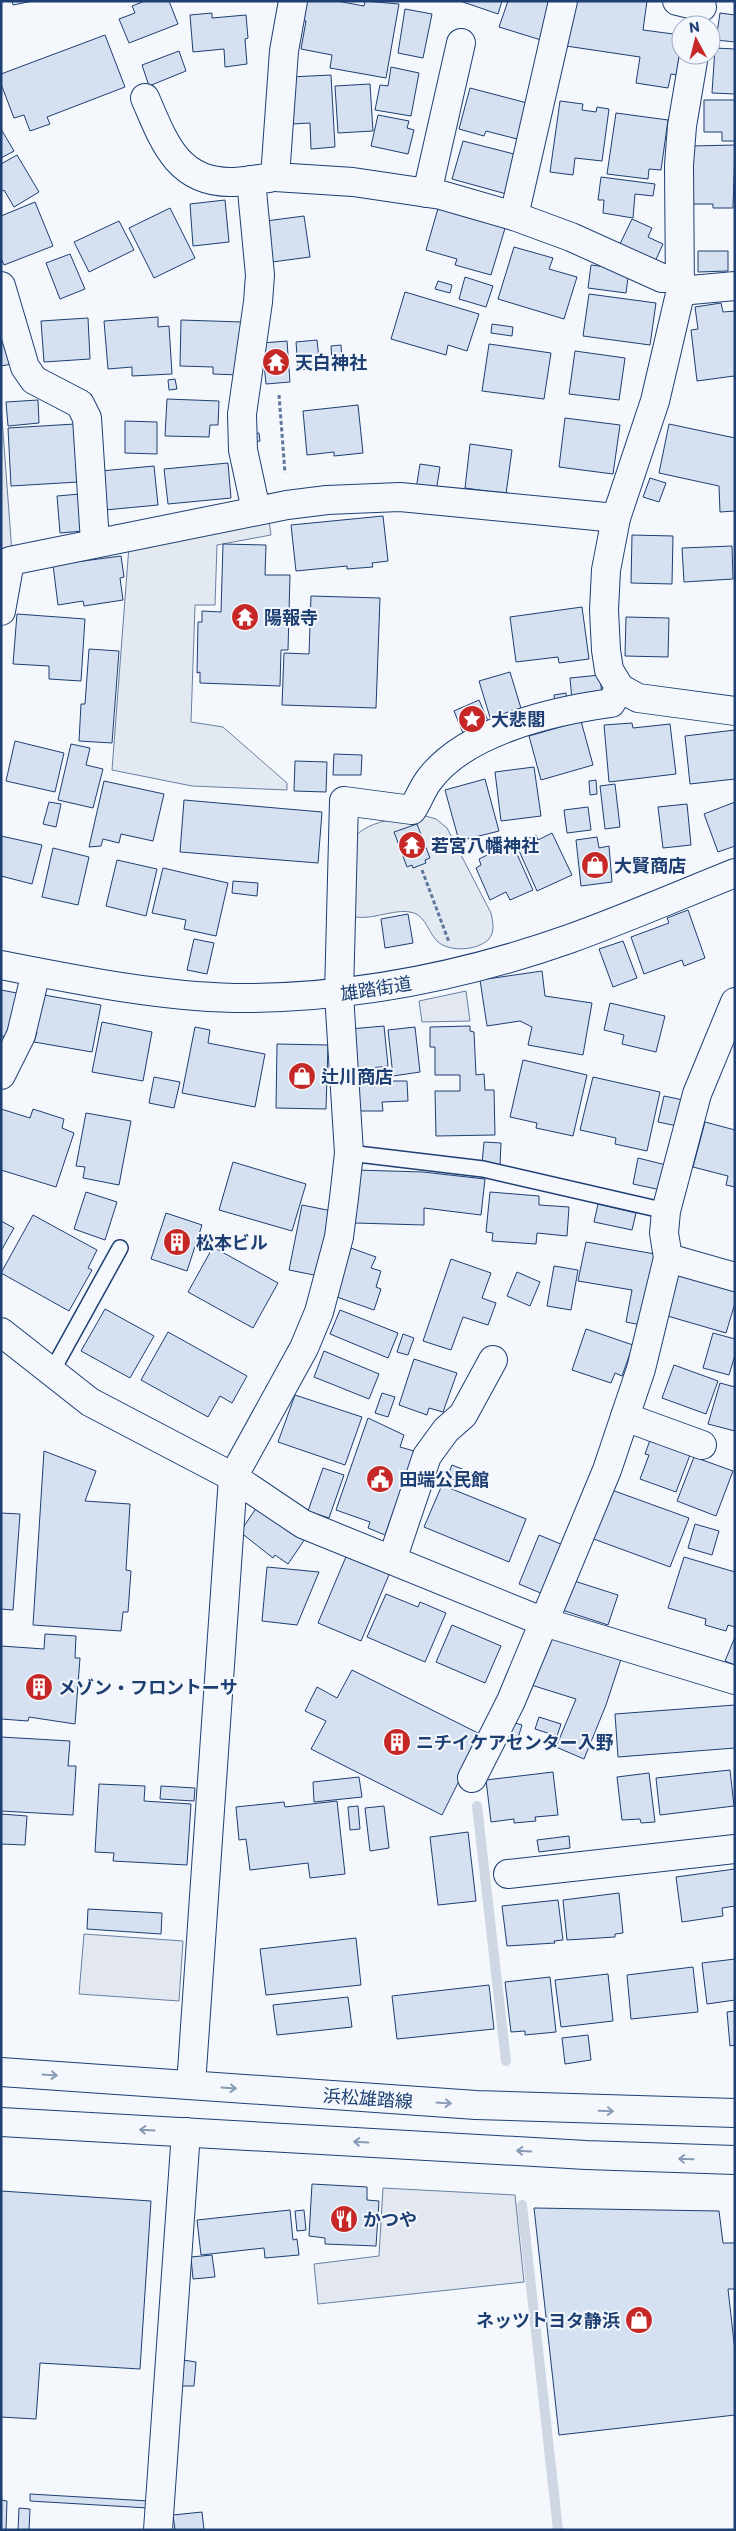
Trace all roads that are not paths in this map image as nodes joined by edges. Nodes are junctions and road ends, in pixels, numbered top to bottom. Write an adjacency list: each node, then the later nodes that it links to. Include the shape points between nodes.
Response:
1 (293, 1): 6 (street)
2 (562, 1): 8 (street)
3 (461, 43): 7 (street)
4 (692, 65): 9 (street, via 679,165)
5 (145, 98): 6 (street, via 166,145 187,169 215,181)
6 (263, 179): 7 (street, via 353,182); 12 (street, via 258,302 242,423 243,450)
7 (428, 193): 8 (street)
8 (514, 216): 9 (street)
9 (680, 284): 11 (street); 13 (street, via 655,400)
10 (1, 286): 14 (street, via 25,367 34,380 80,404 87,418)
11 (735, 286)
12 (256, 510): 13 (street, via 327,500 400,497); 14 (street)
13 (616, 518): 17 (street, via 606,570 604,610 609,670)
14 (95, 542): 15 (street)
15 (6, 561): 16 (street)
16 (1, 612)
17 (620, 688): 18 (street, via 638,698); 22 (street, via 611,703 567,709 518,725 453,756 429,780 412,810 344,801)
18 (735, 711)
19 (735, 873): 22 (street, 雄踏街道, via 526,953 438,977)
20 (1, 965): 21 (street, 雄踏街道)
21 (36, 972): 22 (street, 雄踏街道, via 189,995 242,998); 24 (street, via 22,1035)
22 (339, 994): 25 (street)
23 (735, 1002): 26 (street, via 697,1094)
24 (1, 1075)
25 (349, 1153): 26 (lane, via 482,1169); 35 (street, via 339,1237 319,1312 304,1348)
26 (666, 1211): 28 (street, via 664,1233)
27 (120, 1248): 32 (lane)
28 (668, 1258): 29 (street); 33 (street, via 641,1369)
29 (735, 1277)
30 (1, 1332): 32 (street)
31 (493, 1360): 36 (street, via 463,1415 446,1430 427,1456)
32 (51, 1373): 35 (street, via 90,1402)
33 (625, 1417): 34 (street); 37 (street, via 607,1470)
34 (702, 1445)
35 (233, 1477): 36 (street, via 303,1524); 43 (street)
36 (392, 1560): 37 (street)
37 (544, 1622): 38 (street); 39 (street, via 511,1701)
38 (735, 1680)
39 (472, 1778)
40 (735, 1849): 41 (street)
41 (508, 1874)
42 (1, 2072): 43 (street, 浜松雄踏線, one-way to 43)
43 (191, 2085): 44 (street, 浜松雄踏線, one-way to 44, via 541,2109)
44 (735, 2113)
45 (1, 2122): 46 (street, one-way to 45)
46 (186, 2132): 47 (street, one-way to 46, via 586,2155); 48 (street)
47 (735, 2160)
48 (158, 2530)

